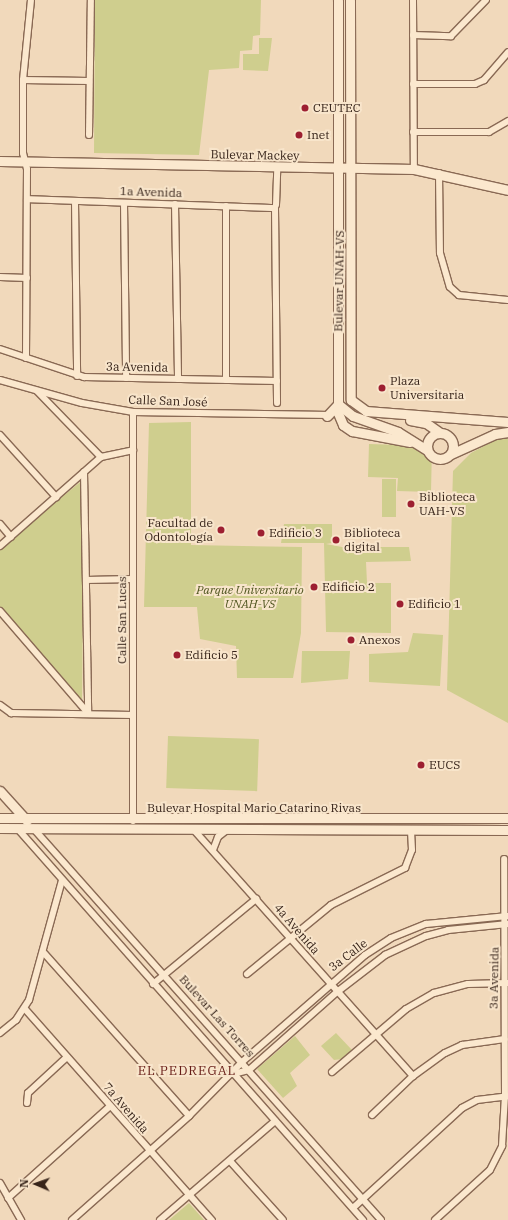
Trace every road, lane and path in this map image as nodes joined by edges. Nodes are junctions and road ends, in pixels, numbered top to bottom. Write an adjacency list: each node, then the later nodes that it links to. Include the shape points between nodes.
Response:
1 (30, 0): 9 (street)
2 (91, 0): 10 (street)
3 (338, 0): 18 (main road, Bulevar UNAH-VS)
4 (350, 0): 19 (main road, Bulevar UNAH-VS)
5 (413, 0): 7 (street)
6 (486, 0): 7 (street, via 451,36)
7 (413, 35): 11 (street)
8 (508, 52): 11 (street, via 484,80 475,84)
9 (23, 80): 10 (street); 16 (street)
10 (89, 81): 14 (street)
11 (413, 84): 13 (street)
12 (508, 121): 13 (street, via 489,132)
13 (414, 132): 20 (street)
14 (89, 135)
15 (0, 160): 16 (main road, Bulevar Mackey)
16 (25, 161): 17 (main road, Bulevar Mackey); 23 (street)
17 (277, 168): 18 (main road, Bulevar Mackey); 28 (street)
18 (340, 169): 19 (main road, Bulevar Mackey); 41 (main road, Bulevar UNAH-VS)
19 (352, 169): 20 (main road, Bulevar Mackey); 43 (main road, Bulevar UNAH-VS, via 351,400 359,410)
20 (414, 169): 21 (main road, Bulevar Mackey)
21 (439, 173): 22 (main road, Bulevar Mackey); 31 (street, via 440,253 450,286 459,295)
22 (508, 190)
23 (27, 199): 24 (street, 1a Avenida); 30 (street)
24 (75, 201): 25 (street, 1a Avenida); 34 (street)
25 (124, 202): 26 (street, 1a Avenida); 35 (street)
26 (175, 204): 27 (street, 1a Avenida); 36 (street)
27 (226, 206): 28 (street, 1a Avenida); 38 (street)
28 (275, 206): 39 (street)
29 (0, 277): 30 (street)
30 (27, 278): 33 (street)
31 (508, 300)
32 (0, 349): 33 (street, 3a Avenida)
33 (26, 358): 34 (street, 3a Avenida)
34 (77, 376): 35 (street, 3a Avenida)
35 (126, 378): 36 (street, 3a Avenida)
36 (178, 379): 38 (street, 3a Avenida)
37 (0, 380): 40 (street, Calle San José)
38 (226, 380): 39 (street, 3a Avenida)
39 (277, 382): 44 (street)
40 (35, 390): 42 (street, Calle San José); 55 (street)
41 (338, 409): 45 (main road); 51 (main road, via 398,432); 51 (main road, via 343,425 352,431)
42 (133, 412): 44 (street, Calle San José); 52 (street, Calle San Lucas)
43 (402, 414): 46 (main road, Bulevar UNAH-VS); 49 (main road)
44 (278, 415): 45 (street, Calle San José)
45 (327, 416)
46 (466, 420): 47 (main road, Bulevar UNAH-VS); 49 (main road)
47 (508, 422)
48 (508, 432): 54 (main road, via 495,434)
49 (443, 433): 53 (main road, via 428,440); 54 (main road, via 454,445)
50 (0, 435): 57 (street)
51 (410, 442): 53 (main road)
52 (133, 450): 55 (street); 61 (street, Calle San Lucas)
53 (428, 450): 54 (main road, via 436,459)
54 (451, 454)
55 (101, 457): 56 (street)
56 (84, 472): 57 (street); 62 (street)
57 (56, 497): 59 (street)
58 (0, 524): 59 (street)
59 (11, 537): 60 (street)
60 (0, 546)
61 (133, 579): 62 (street); 66 (street, Calle San Lucas)
62 (86, 580): 65 (street)
63 (0, 611): 65 (street)
64 (2, 707): 65 (street, via 11,713)
65 (88, 713): 66 (street)
66 (133, 715): 73 (street, Calle San Lucas)
67 (0, 791): 71 (main road)
68 (0, 811): 69 (main road)
69 (3, 818): 71 (main road, Bulevar Hospital Mario Catarino Rivas); 76 (main road)
70 (508, 818): 72 (main road, Bulevar Hospital Mario Catarino Rivas)
71 (25, 819): 73 (main road, Bulevar Hospital Mario Catarino Rivas); 77 (main road)
72 (495, 819): 73 (main road, Bulevar Hospital Mario Catarino Rivas); 74 (main road)
73 (133, 824): 77 (main road, Bulevar Hospital Mario Catarino Rivas); 78 (main road, Bulevar Hospital Mario Catarino Rivas)
74 (508, 824): 81 (main road)
75 (0, 828): 76 (main road, Bulevar Hospital Mario Catarino Rivas)
76 (17, 828): 77 (main road, Bulevar Hospital Mario Catarino Rivas); 85 (street)
77 (33, 828): 92 (street, Bulevar Las Torres)
78 (192, 829): 79 (main road, Bulevar Hospital Mario Catarino Rivas); 83 (street, 4a Avenida)
79 (227, 830): 80 (main road, Bulevar Hospital Mario Catarino Rivas); 83 (street, via 218,837)
80 (412, 830): 81 (main road, Bulevar Hospital Mario Catarino Rivas); 89 (street, via 412,850 405,868 331,905)
81 (495, 830): 82 (main road, Bulevar Hospital Mario Catarino Rivas)
82 (508, 830)
83 (212, 850): 86 (street, 4a Avenida)
84 (504, 859): 87 (street, 3a Avenida)
85 (62, 880): 90 (street); 95 (street)
86 (256, 899): 89 (street, 4a Avenida); 92 (street)
87 (507, 916): 88 (street, 3a Avenida); 93 (street, 3a Calle, via 426,924 391,938)
88 (507, 924): 94 (street, 3a Avenida); 96 (street, 3a Calle, via 478,925 426,936 385,955)
89 (289, 938): 91 (street); 93 (street, 4a Avenida)
90 (44, 953): 97 (street); 111 (street)
91 (247, 974)
92 (164, 975): 95 (street); 102 (street, Bulevar Las Torres)
93 (330, 983): 96 (street, 4a Avenida); 102 (street, 3a Calle)
94 (506, 983): 99 (street, via 468,984 434,993); 100 (street, 3a Avenida)
95 (153, 984): 105 (street)
96 (337, 992): 99 (street, 4a Avenida); 103 (street, 3a Calle)
97 (25, 1009): 98 (street); 101 (street, 7a Avenida)
98 (0, 1033)
99 (375, 1033): 104 (street); 106 (street, 4a Avenida)
100 (505, 1039): 106 (street, via 462,1045); 107 (street, 3a Avenida)
101 (67, 1057): 108 (street, via 28,1093); 109 (street, 7a Avenida)
102 (242, 1062): 103 (street, Bulevar Las Torres); 105 (street, 3a Calle)
103 (249, 1070): 105 (street, 3a Calle); 118 (street, Bulevar Las Torres)
104 (332, 1072)
105 (233, 1074): 111 (street, 3a Calle); 112 (street)
106 (413, 1076): 110 (street)
107 (507, 1096): 118 (street, via 477,1100 462,1108); 127 (street, 3a Avenida, via 502,1146 490,1170)
108 (26, 1103)
109 (109, 1107): 113 (street, 7a Avenida); 117 (street)
110 (372, 1115)
111 (189, 1116): 113 (street, 3a Calle)
112 (275, 1121): 114 (street); 119 (street)
113 (149, 1152): 116 (street, 7a Avenida); 121 (street, 3a Calle)
114 (230, 1161): 116 (street); 124 (street)
115 (0, 1183): 117 (street)
116 (190, 1195): 122 (street); 123 (street, 7a Avenida)
117 (8, 1198): 120 (street)
118 (363, 1199): 119 (street); 126 (street, Bulevar Las Torres)
119 (353, 1208): 125 (street)
120 (21, 1220)
121 (72, 1220)
122 (160, 1220)
123 (212, 1220)
124 (283, 1220)
125 (363, 1220)
126 (381, 1220)
127 (435, 1220)

